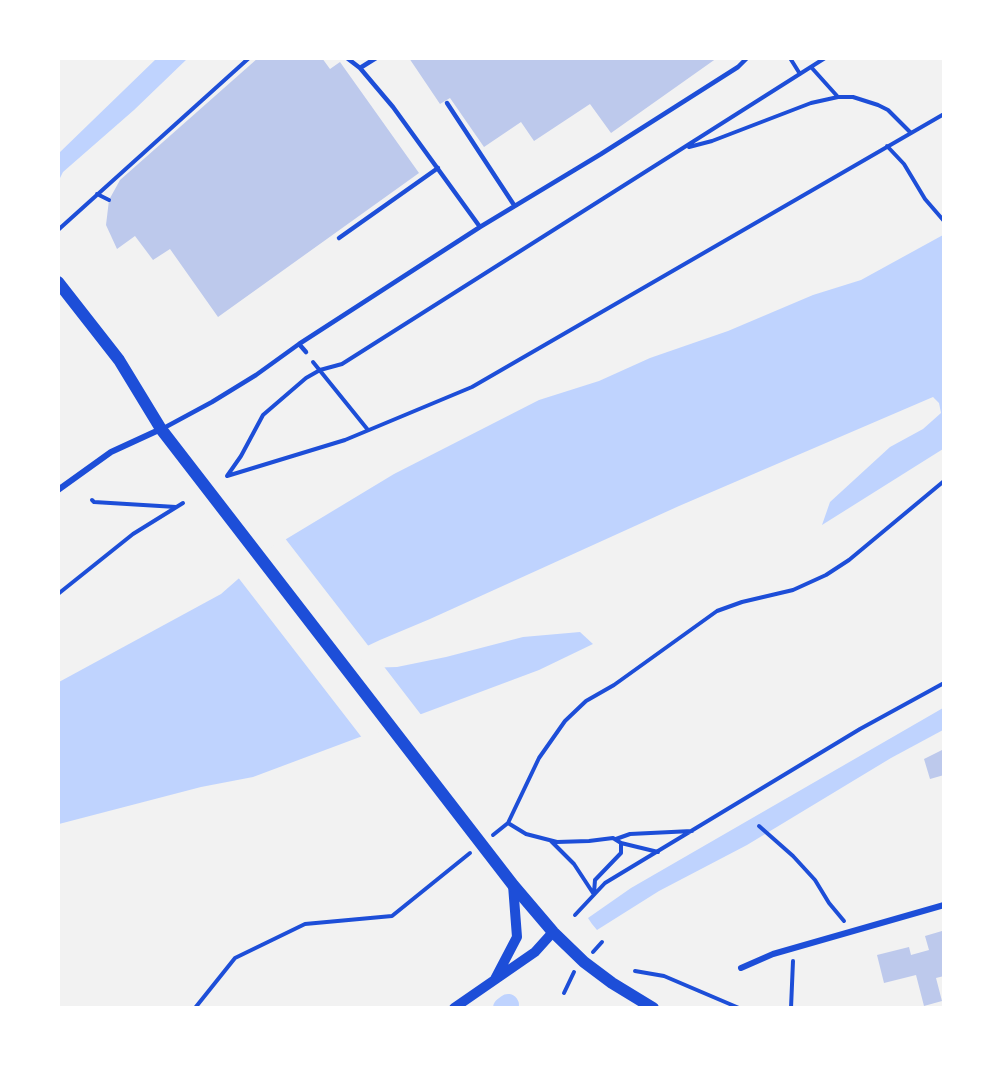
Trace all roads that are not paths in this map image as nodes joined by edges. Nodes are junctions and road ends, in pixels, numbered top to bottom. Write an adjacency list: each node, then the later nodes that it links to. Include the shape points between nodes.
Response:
1 (347, 58): 4 (lane)
2 (376, 58): 4 (lane)
3 (747, 58): 7 (lane, via 601,154)
4 (360, 68): 6 (lane)
5 (447, 103): 7 (lane)
6 (438, 168): 8 (lane); 9 (lane)
7 (514, 205): 8 (lane)
8 (480, 227): 11 (lane)
9 (339, 238)
10 (58, 282): 13 (main road, via 120,361)
11 (299, 344): 12 (lane); 13 (lane, via 238,386)
12 (306, 352)
13 (161, 429): 14 (street, via 111,452); 15 (main road)
14 (58, 490)
15 (513, 885): 17 (main road); 19 (street, via 517,937)
16 (944, 905): 18 (street, via 792,948)
17 (553, 932): 19 (street, via 535,952); 21 (main road, via 598,974)
18 (741, 968)
19 (493, 982): 20 (street)
20 (454, 1008)
21 (652, 1008)

